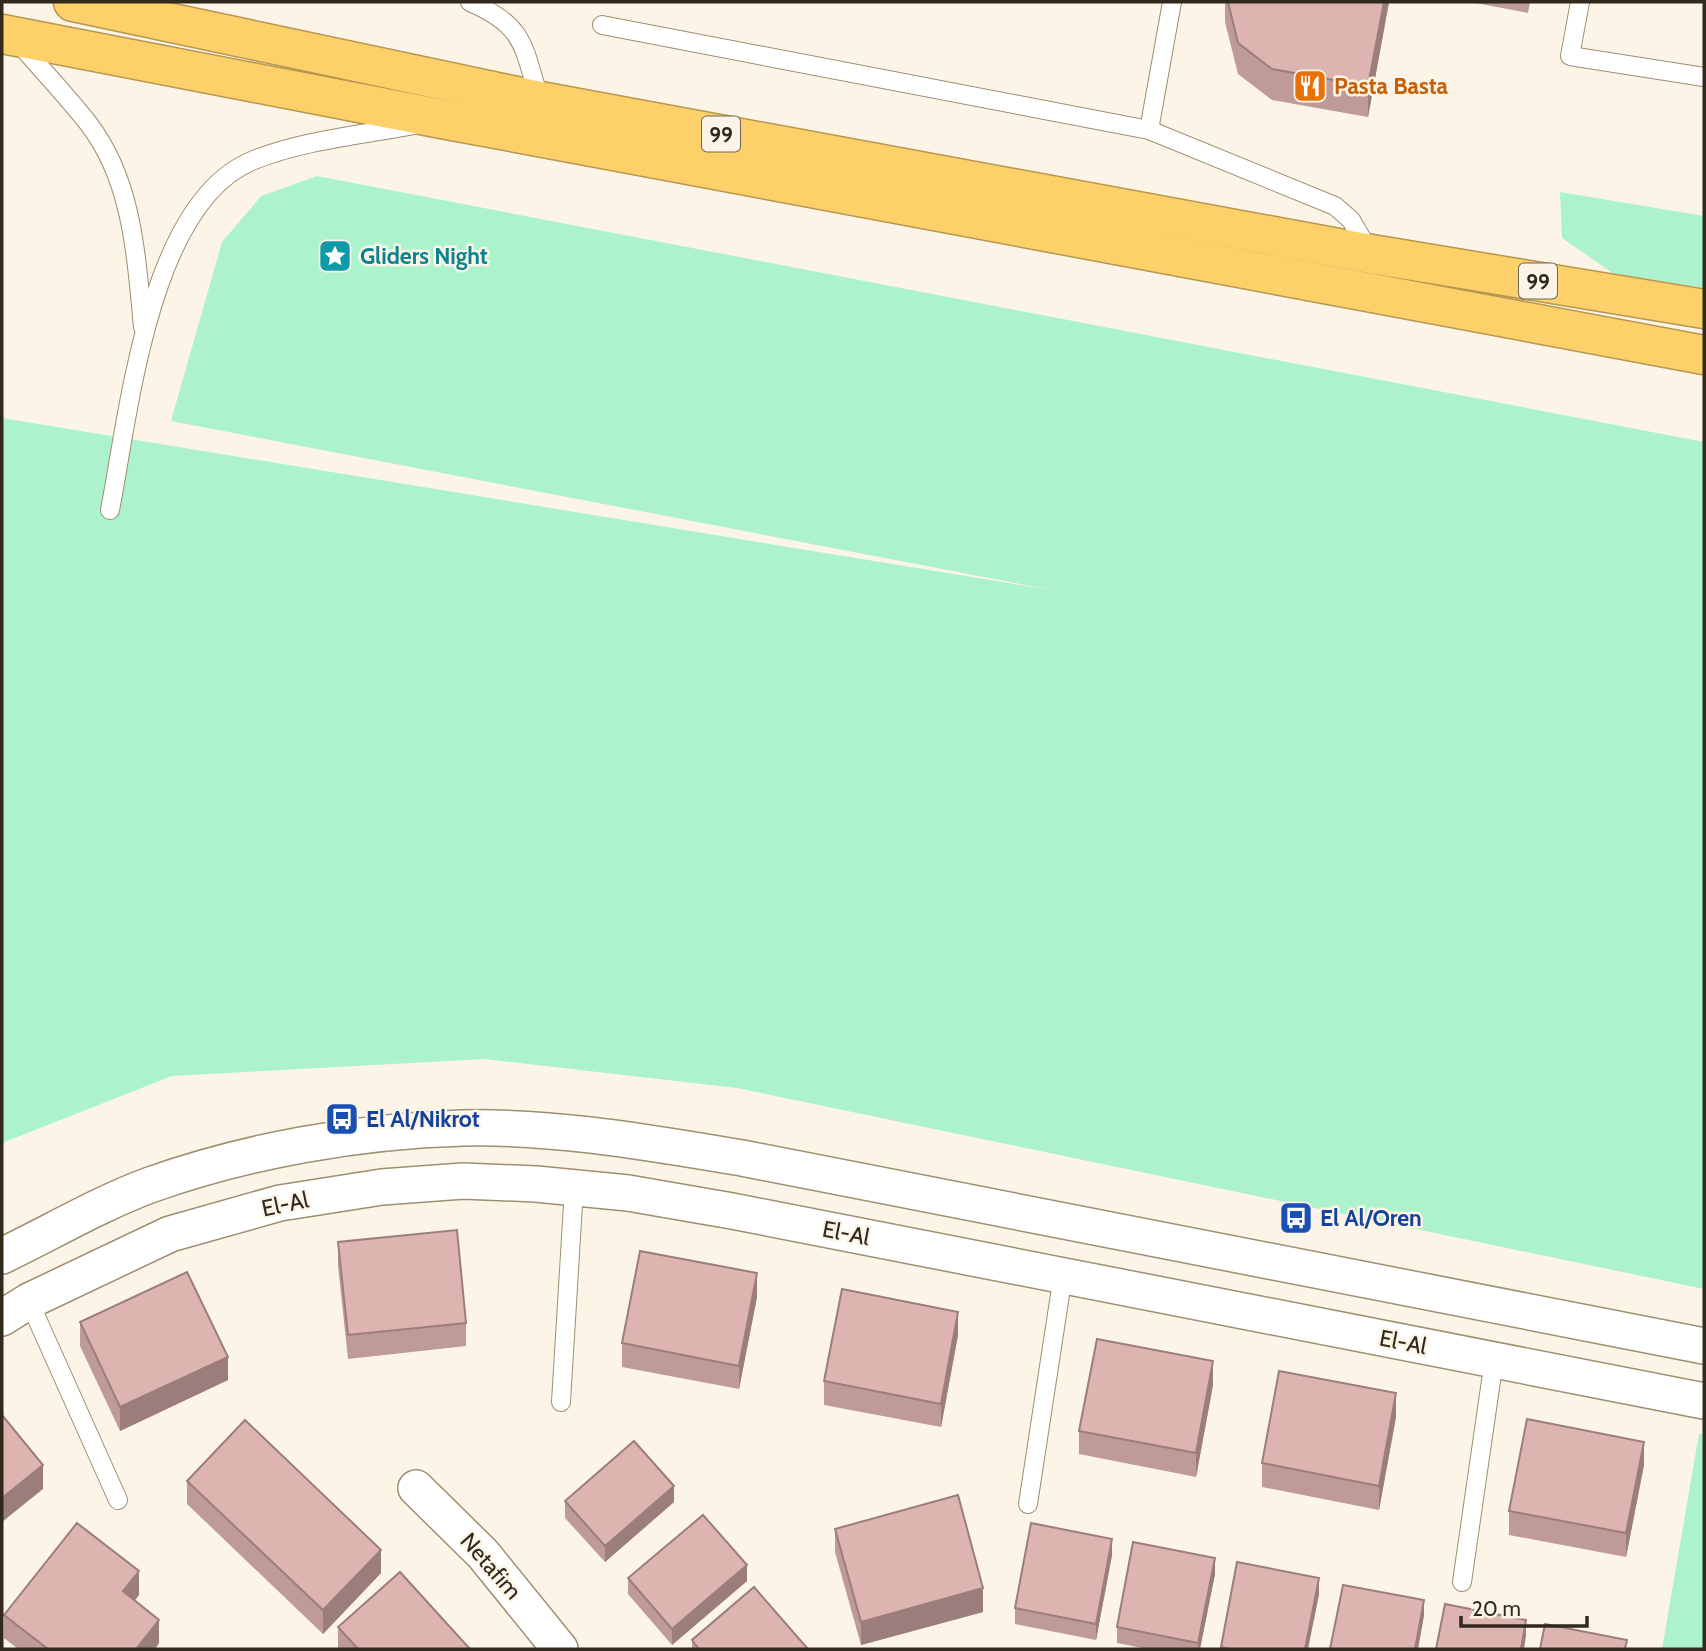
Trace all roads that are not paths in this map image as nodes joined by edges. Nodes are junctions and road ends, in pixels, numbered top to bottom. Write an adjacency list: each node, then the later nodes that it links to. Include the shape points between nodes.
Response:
1 (73, 2): 8 (highway, 99)
2 (470, 2): 8 (lane, via 519,34)
3 (1172, 2): 10 (lane)
4 (1580, 2): 7 (lane, via 1570,56)
5 (602, 25): 10 (lane)
6 (7, 35): 9 (highway, 99); 13 (lane, via 89,125 117,175 134,234)
7 (1704, 77)
8 (540, 101): 11 (highway, 99)
9 (442, 120): 13 (lane, via 251,160 209,191 183,225); 14 (highway, 99)
10 (1149, 130): 11 (lane, via 1335,206 1351,220)
11 (1371, 254): 12 (highway, 99)
12 (1704, 309)
13 (144, 337): 15 (lane)
14 (1704, 355)
15 (110, 510)
16 (573, 1188): 18 (street, El-Al, via 732,1210); 19 (street, El-Al, via 463,1181 382,1187 280,1203 170,1234); 23 (lane)
17 (2, 1256): 20 (street, via 149,1185 270,1151 374,1135 464,1128 540,1131 742,1158)
18 (1063, 1275): 21 (street, El-Al); 26 (lane)
19 (15, 1309): 25 (lane)
20 (1704, 1346)
21 (1494, 1360): 22 (street, El-Al); 27 (lane)
22 (1704, 1401)
23 (561, 1402)
24 (416, 1488): 28 (street, Netafim, via 483,1554)
25 (118, 1500)
26 (1028, 1504)
27 (1462, 1582)
28 (560, 1649)

